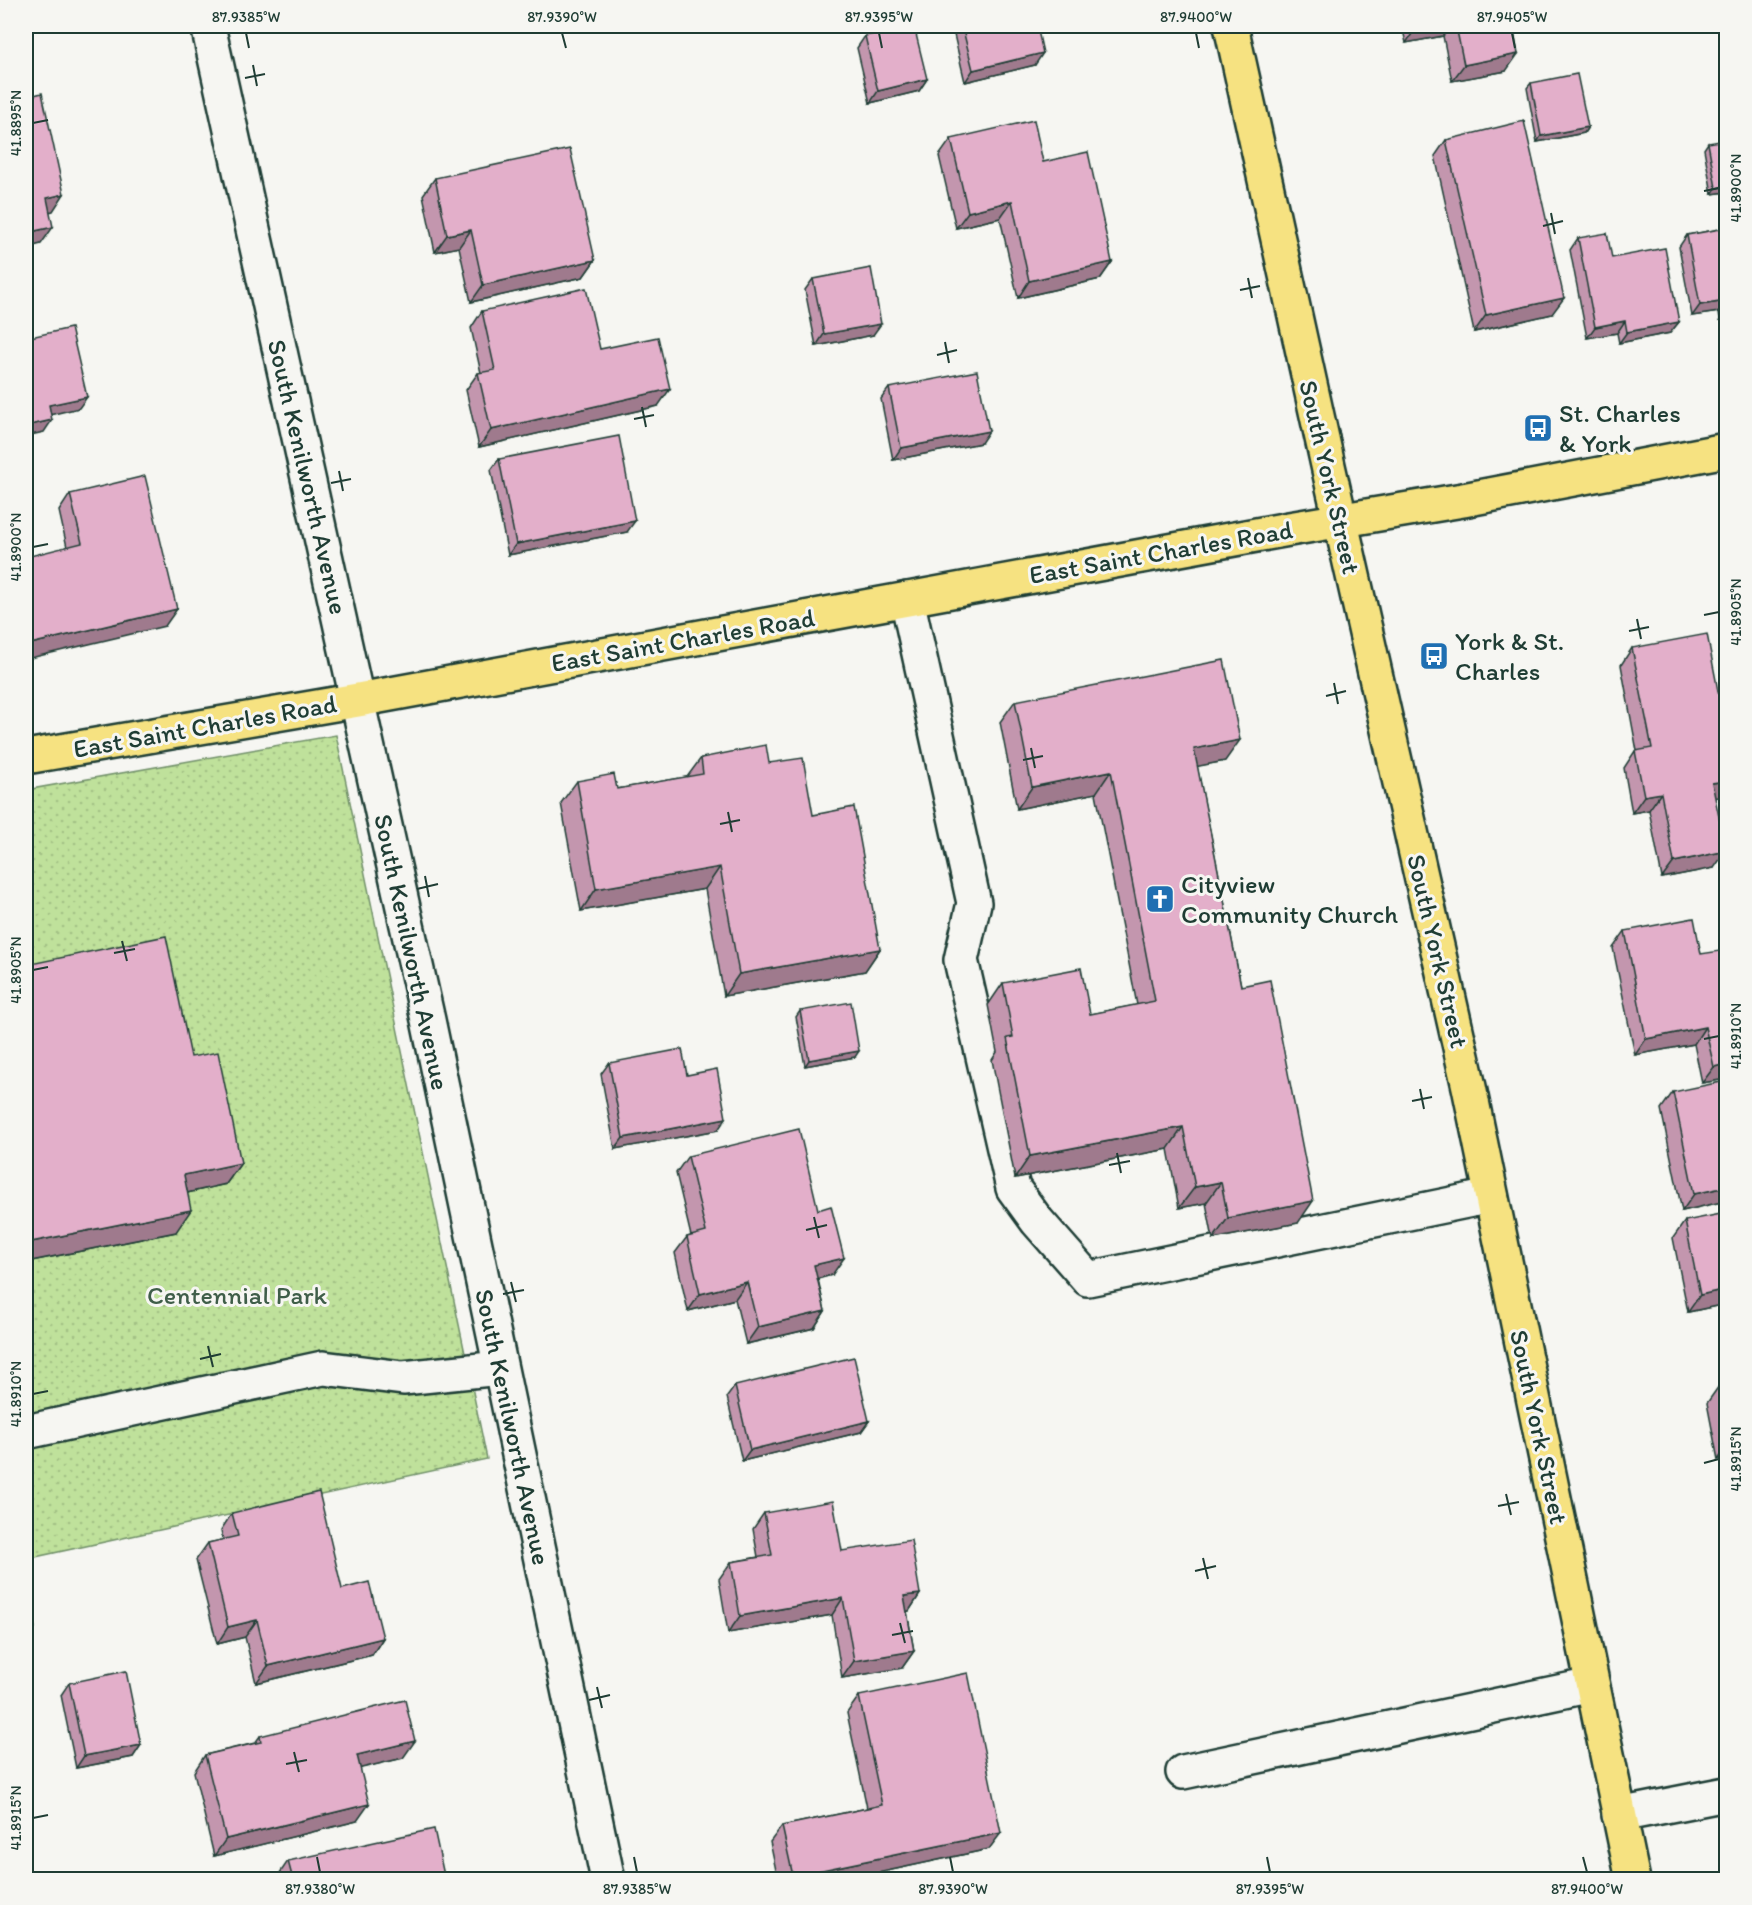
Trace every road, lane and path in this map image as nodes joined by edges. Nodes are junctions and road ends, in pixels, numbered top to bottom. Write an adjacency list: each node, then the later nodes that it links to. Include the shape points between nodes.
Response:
1 (208, 26): 6 (street, South Kenilworth Avenue)
2 (1231, 26): 4 (main road, South York Street)
3 (1726, 450): 4 (main road, East Saint Charles Road)
4 (1340, 520): 5 (main road, East Saint Charles Road); 8 (main road, South York Street)
5 (907, 599): 6 (main road, East Saint Charles Road); 8 (street, via 974,903 961,960 1012,1188 1088,1279)
6 (358, 700): 7 (main road, East Saint Charles Road); 9 (street, South Kenilworth Avenue)
7 (26, 757)
8 (1491, 1196): 11 (main road, South York Street)
9 (500, 1368): 10 (street, via 403,1378 322,1368); 15 (street, South Kenilworth Avenue)
10 (26, 1432)
11 (1592, 1685): 12 (street); 14 (main road, South York Street)
12 (1183, 1772)
13 (1726, 1794): 14 (street)
14 (1620, 1815): 16 (main road, South York Street)
15 (608, 1880)
16 (1633, 1880)

